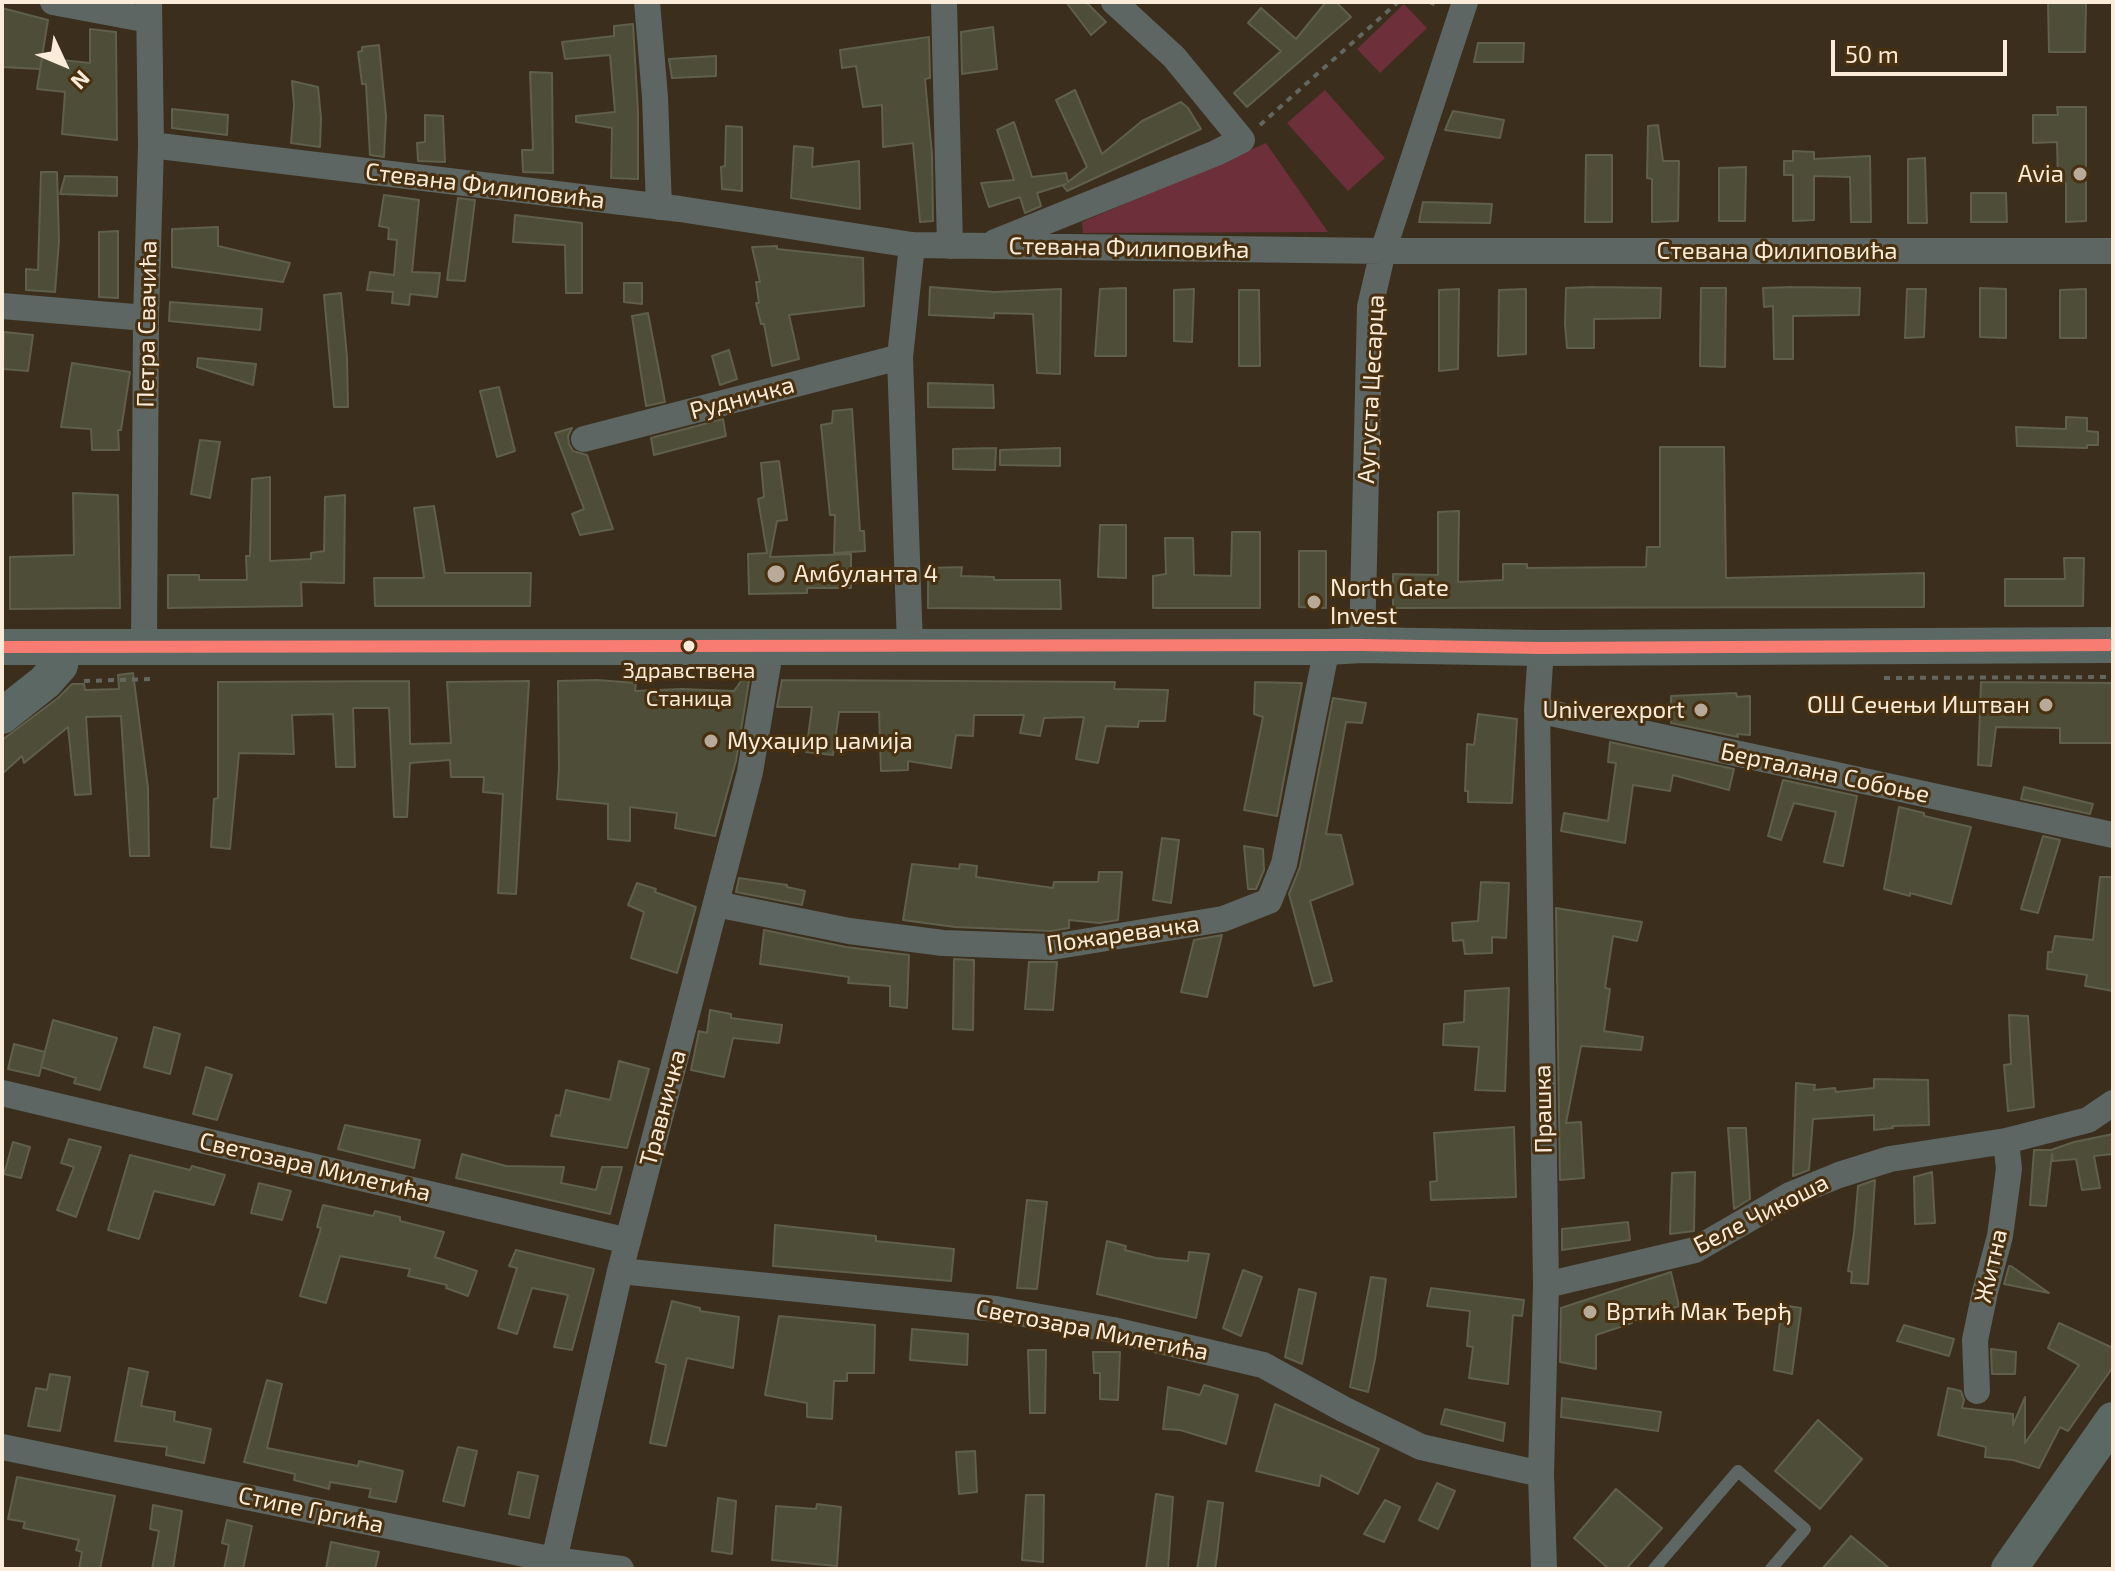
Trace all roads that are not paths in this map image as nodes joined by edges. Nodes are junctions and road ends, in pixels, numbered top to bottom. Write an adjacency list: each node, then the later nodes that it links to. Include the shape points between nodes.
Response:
1 (53, 2): 6 (street)
2 (647, 2): 8 (street)
3 (944, 2): 10 (street)
4 (1114, 2): 11 (street, via 1174,57 1242,140)
5 (1465, 2): 12 (street, Аугуста Цесарца)
6 (149, 11): 7 (street, Петра Свачића)
7 (151, 145): 8 (street, Стевана Филиповића); 15 (street, Петра Свачића)
8 (659, 207): 9 (street, Стевана Филиповића)
9 (912, 245): 10 (street, Стевана Филиповића); 16 (street)
10 (950, 246): 11 (street, Стевана Филиповића)
11 (984, 246): 12 (street, Стевана Филиповића)
12 (1383, 251): 13 (street, Стевана Филиповића); 21 (street, Аугуста Цесарца, via 1370,307)
13 (2113, 251)
14 (2, 306): 15 (street)
15 (146, 318): 25 (street, Петра Свачића)
16 (900, 357): 17 (street, Рудничка); 20 (street)
17 (584, 439)
18 (2113, 645): 24 (main road)
19 (771, 646): 20 (main road); 25 (main road); 29 (street, Травничка, via 750,772)
20 (910, 646): 21 (main road)
21 (1345, 646): 24 (main road); 29 (street, Пожаревачка, via 1269,901 1223,919 1052,947 911,939)
22 (2, 647): 23 (main road)
23 (63, 648): 25 (main road); 27 (main road, via 60,665 45,682)
24 (1541, 648): 26 (street, Прашка)
25 (148, 663)
26 (1537, 710): 28 (street, Берталана Собоње); 35 (street, Прашка)
27 (2, 716)
28 (2113, 835)
29 (716, 904): 33 (street, Травничка)
30 (2, 1093): 33 (street, Светозара Милетића)
31 (2113, 1103): 32 (street, Беле Чикоша, via 2088,1120)
32 (2006, 1141): 35 (street, Беле Чикоша, via 1890,1159 1790,1195 1695,1250); 36 (street, Житна, via 2009,1169 2000,1236 1975,1340)
33 (628, 1241): 34 (street, Травничка)
34 (620, 1271): 39 (street, Светозара Милетића, via 996,1309 1113,1330 1263,1365 1421,1447); 40 (street, Травничка)
35 (1546, 1285): 39 (street, Прашка)
36 (1977, 1391)
37 (2107, 1442): 45 (main road)
38 (2, 1447): 40 (street, Стипе Гргића)
39 (1541, 1474): 42 (street, Прашка)
40 (553, 1564): 41 (street, Стипе Гргића)
41 (621, 1569)
42 (1544, 1569)
43 (1654, 1569): 44 (lane, via 1738,1471 1805,1529)
44 (1771, 1569)
45 (2009, 1569)

